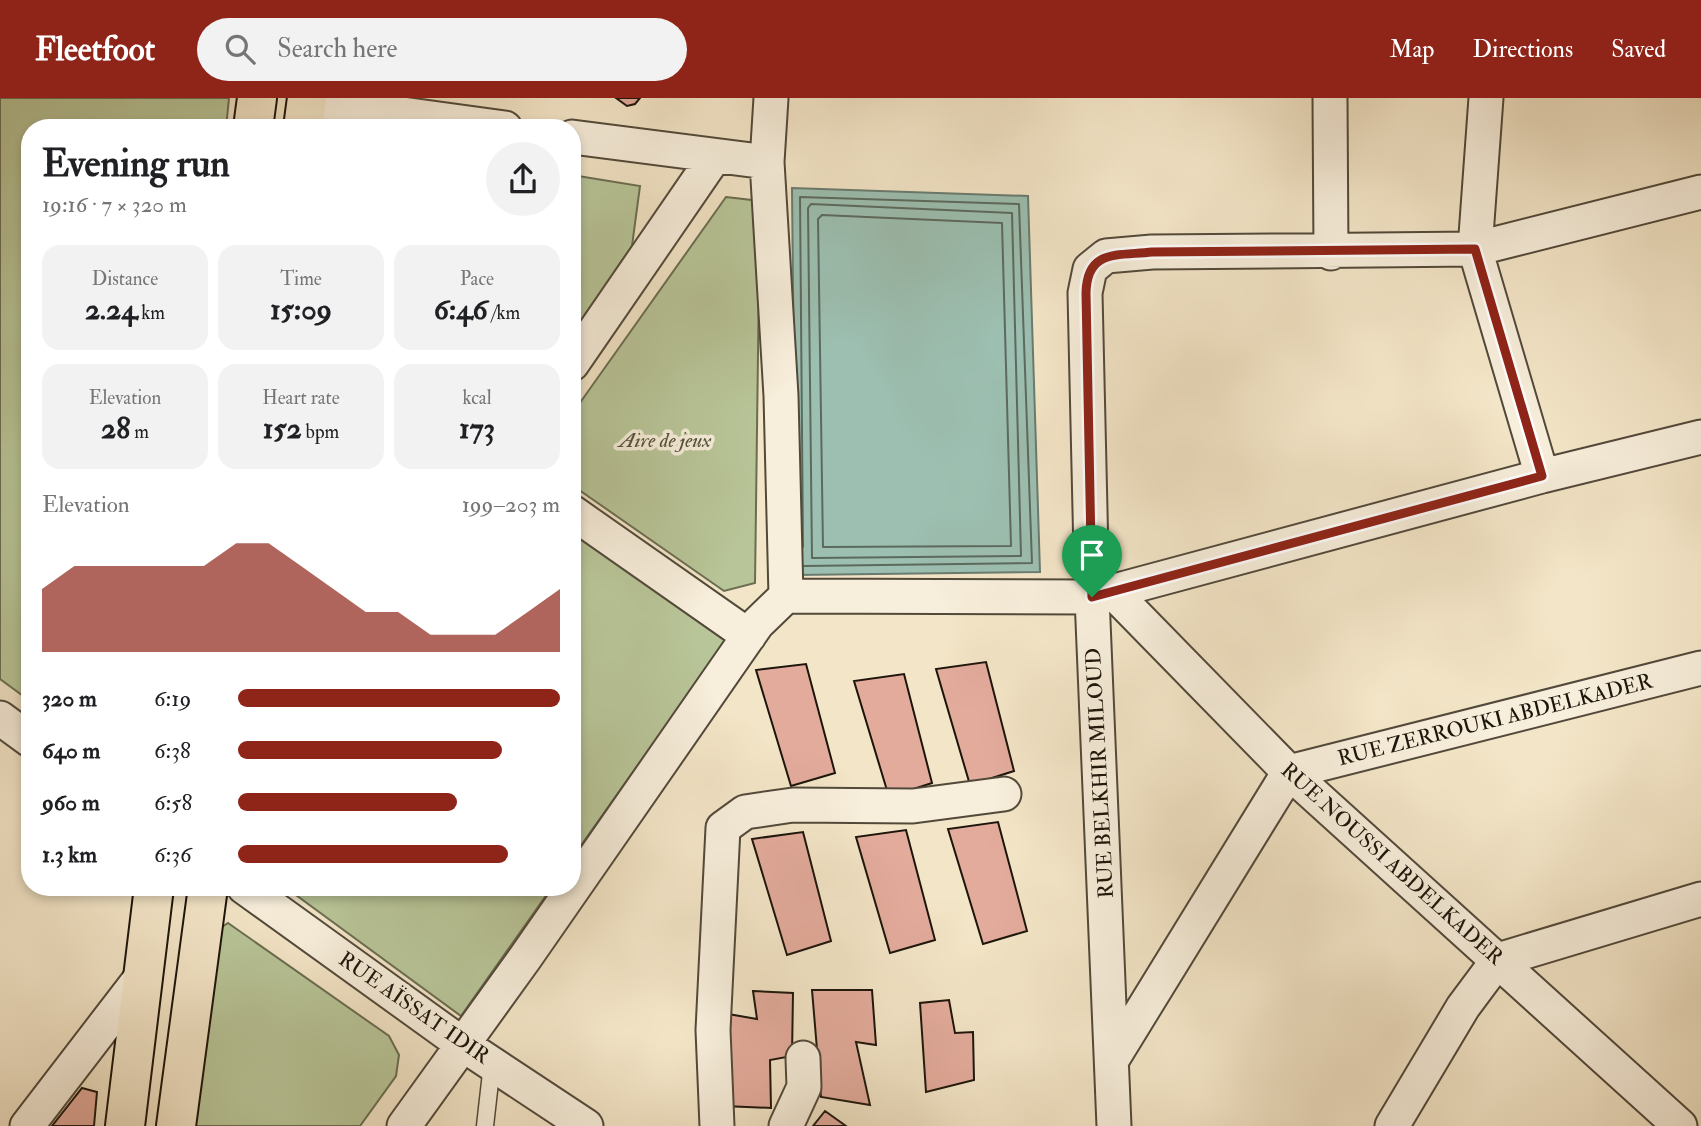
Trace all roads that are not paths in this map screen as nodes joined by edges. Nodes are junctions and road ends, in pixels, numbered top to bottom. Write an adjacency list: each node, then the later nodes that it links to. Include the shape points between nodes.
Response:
1 (257, 98): 6 (main road)
2 (771, 98): 10 (street)
3 (1330, 98): 13 (street)
4 (1486, 98): 12 (street)
5 (305, 109): 7 (street)
6 (254, 119)
7 (410, 119)
8 (581, 138): 9 (street)
9 (715, 156): 10 (street); 14 (street)
10 (767, 162): 19 (street, via 781,396)
11 (1701, 192): 12 (street)
12 (1475, 249): 13 (street); 16 (street)
13 (1331, 253): 18 (street, RUE BELKHIR MILOUD, via 1152,252 1106,256 1090,269 1086,293)
14 (581, 351)
15 (1701, 437): 16 (street)
16 (1542, 476): 18 (street)
17 (581, 518): 20 (street)
18 (1102, 594): 19 (street); 24 (street, RUE NOUSSI ABDELKADER); 36 (street, RUE BELKHIR MILOUD)
19 (786, 596): 20 (street)
20 (749, 636): 26 (street)
21 (1701, 668): 24 (street, RUE ZERROUKI ABDELKADER)
22 (0, 718): 23 (street)
23 (21, 733)
24 (1289, 772): 32 (street, RUE NOUSSI ABDELKADER); 36 (street)
25 (1004, 793): 45 (street, via 914,806 793,805 745,812 723,828 713,1030)
26 (581, 875)
27 (153, 896): 33 (main road)
28 (207, 896): 41 (main road)
29 (256, 896): 34 (street, RUE AÏSSAT IDIR)
30 (566, 896): 34 (street)
31 (1701, 899): 32 (street)
32 (1498, 960): 38 (street, RUE NOUSSI ABDELKADER); 48 (street, via 1463,1007)
33 (143, 975): 39 (street); 40 (main road)
34 (462, 1044): 37 (street, RUE AÏSSAT IDIR); 42 (street)
35 (803, 1058): 46 (street, via 804,1087)
36 (1113, 1058): 47 (street, RUE BELKHIR MILOUD)
37 (492, 1064): 43 (lane); 44 (street, RUE AÏSSAT IDIR)
38 (1669, 1122)
39 (27, 1126)
40 (125, 1126)
41 (176, 1126)
42 (404, 1126)
43 (485, 1126)
44 (586, 1126)
45 (717, 1126)
46 (786, 1126)
47 (1114, 1126)
48 (1392, 1126)

